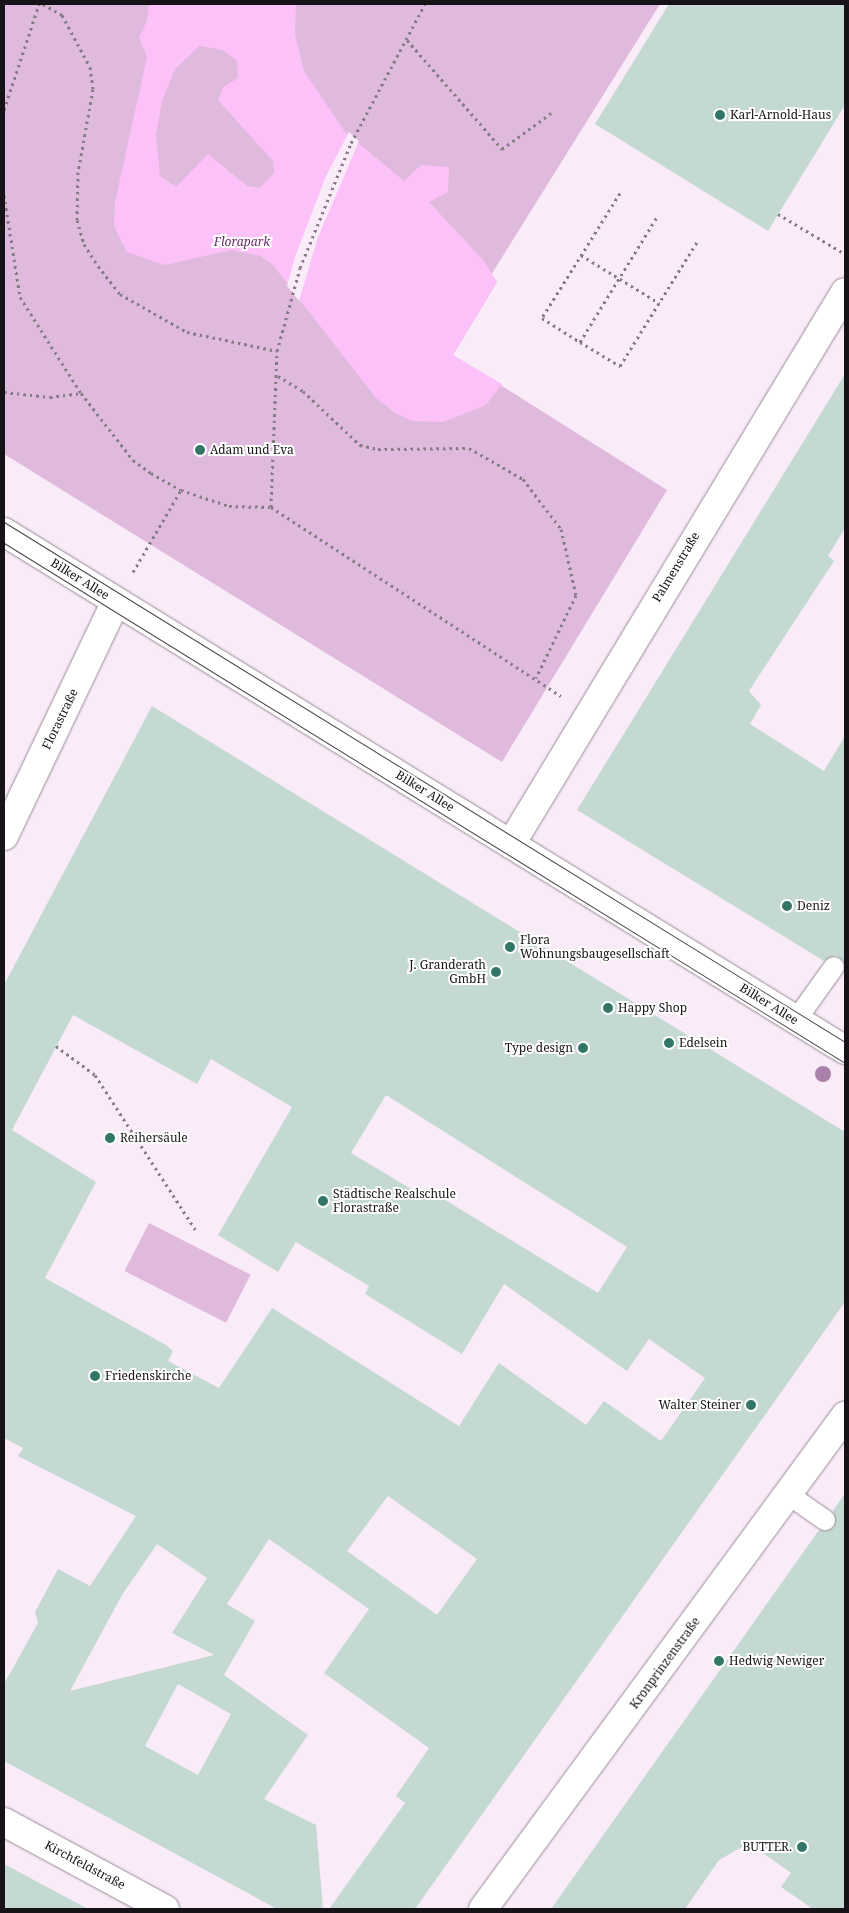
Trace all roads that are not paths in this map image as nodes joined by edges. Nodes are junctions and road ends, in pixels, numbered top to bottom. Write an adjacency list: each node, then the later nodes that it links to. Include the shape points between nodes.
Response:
1 (845, 292): 5 (street, Palmenstraße)
2 (4, 532): 3 (street, Bilker Allee)
3 (116, 601): 4 (street, Florastraße); 5 (street, Bilker Allee)
4 (4, 836)
5 (511, 844): 7 (street, Bilker Allee)
6 (834, 967): 7 (lane)
7 (796, 1020): 8 (street, Bilker Allee)
8 (845, 1050)
9 (845, 1416): 10 (street, Kronprinzenstraße)
10 (789, 1495): 11 (lane); 14 (street, Kronprinzenstraße)
11 (825, 1520)
12 (4, 1822): 13 (street, Kirchfeldstraße)
13 (166, 1909)
14 (483, 1909)

